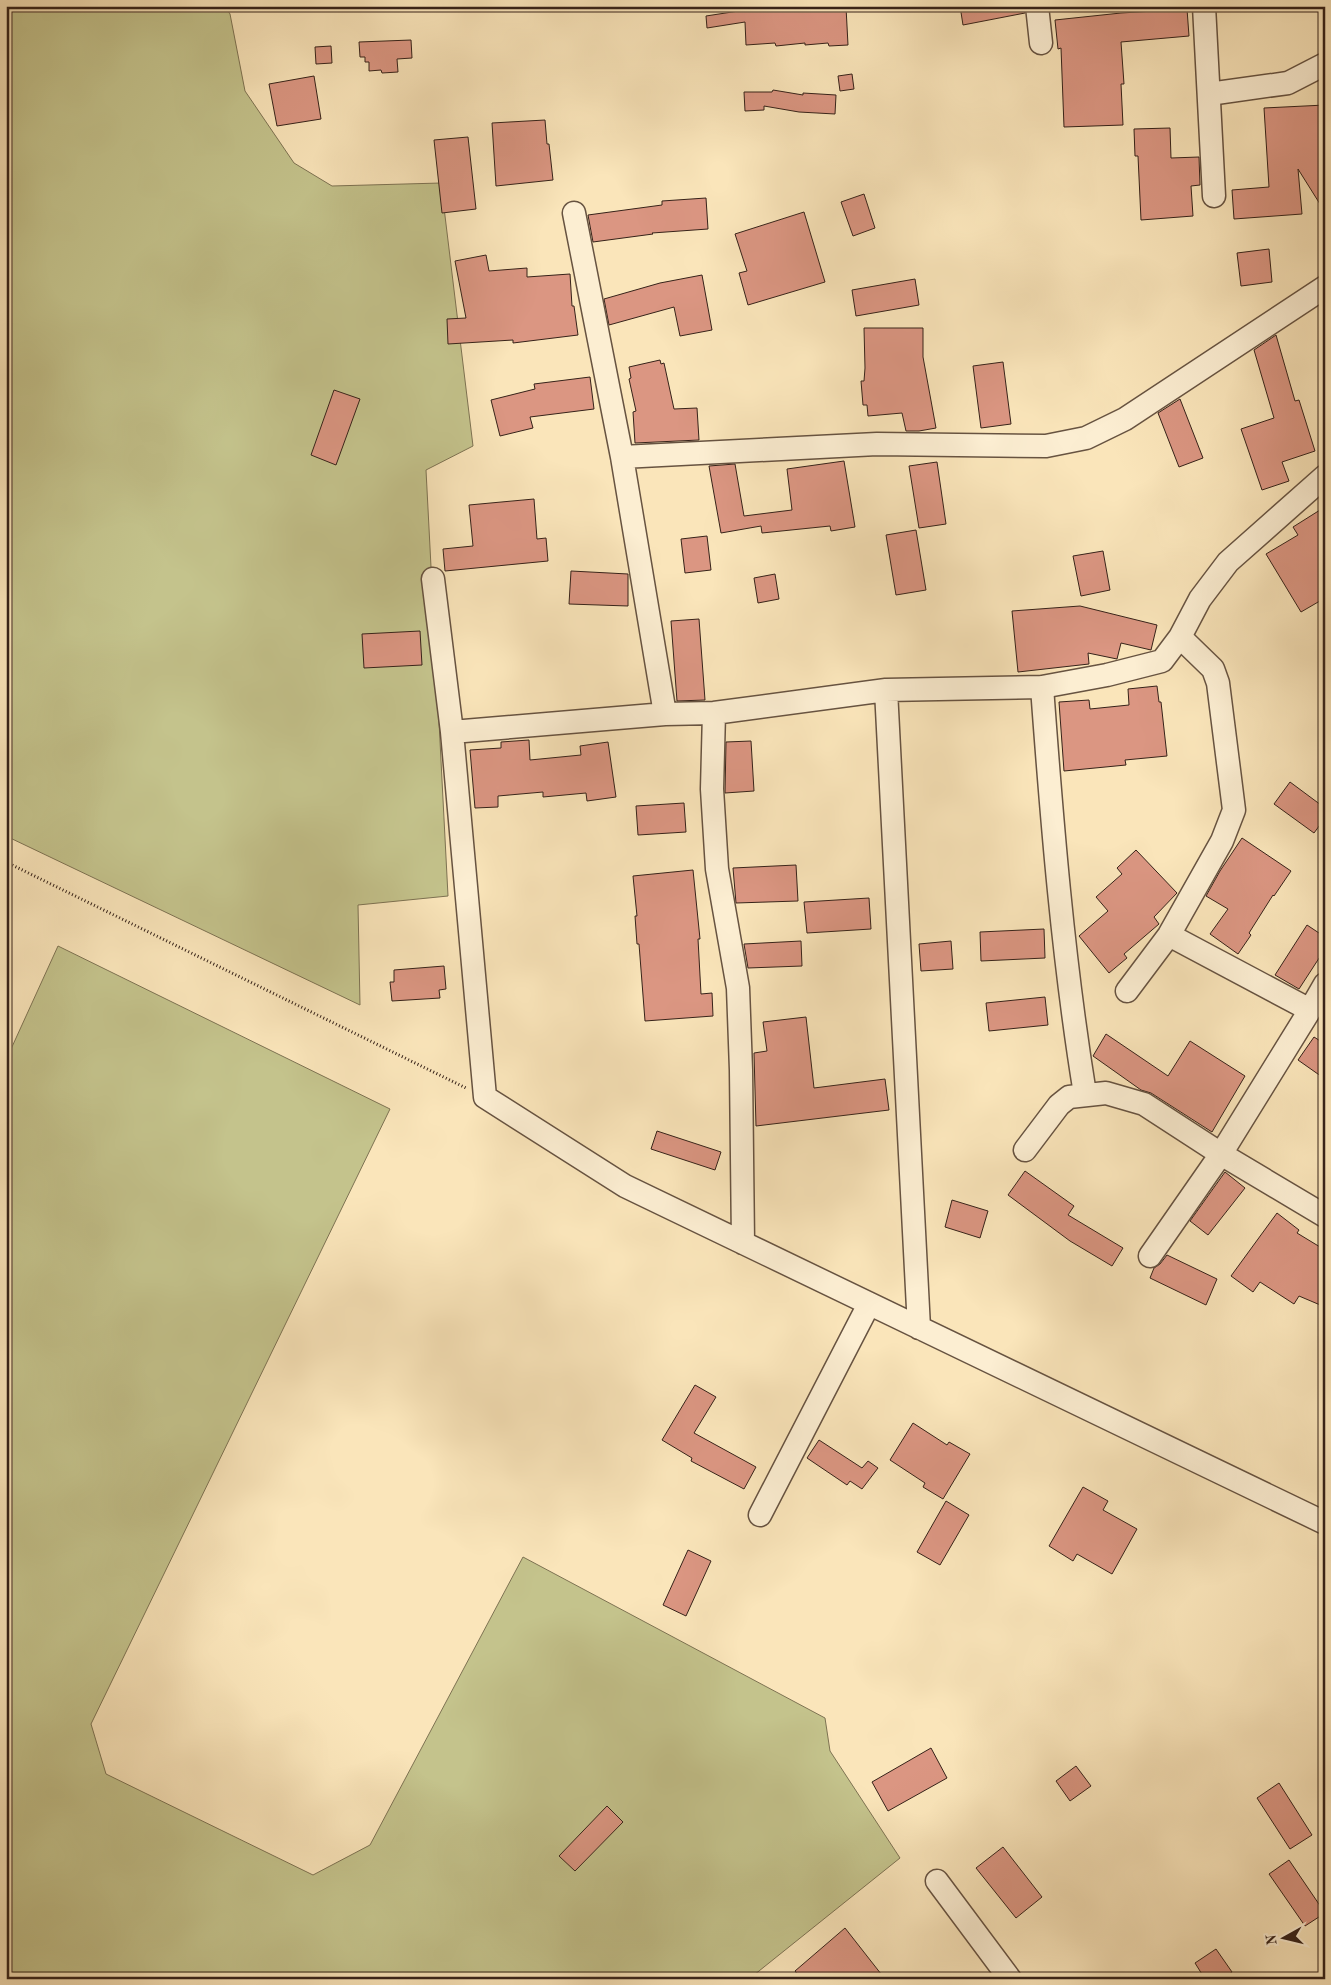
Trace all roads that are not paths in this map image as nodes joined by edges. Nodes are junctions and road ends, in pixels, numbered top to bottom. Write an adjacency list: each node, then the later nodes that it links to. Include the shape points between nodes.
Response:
1 (1037, 6): 3 (street)
2 (1204, 6): 5 (street)
3 (1040, 43)
4 (1325, 64): 5 (street, via 1288,83)
5 (1209, 94): 6 (street)
6 (1214, 196)
7 (574, 213): 9 (street)
8 (1325, 287): 9 (street, via 1125,419 1086,438 1046,446 877,444)
9 (622, 457): 16 (street)
10 (1325, 476): 12 (street, via 1228,562 1200,599)
11 (433, 579): 17 (street)
12 (1180, 637): 13 (street, via 1162,661); 18 (street, via 1213,669 1218,683 1234,810 1222,841)
13 (1042, 687): 14 (street); 22 (street, via 1074,1029)
14 (886, 690): 15 (street); 29 (street)
15 (714, 713): 16 (street); 26 (street, via 712,789 717,870 738,988)
16 (665, 714): 17 (street)
17 (452, 732): 26 (street, via 485,1097 625,1186)
18 (1169, 935): 20 (street); 21 (street)
19 (1325, 984): 21 (street)
20 (1127, 991)
21 (1310, 1010): 24 (street)
22 (1085, 1094): 23 (street, via 1069,1098 1059,1105); 24 (street, via 1106,1093 1144,1104)
23 (1024, 1150)
24 (1220, 1154): 25 (street); 27 (street)
25 (1325, 1216)
26 (744, 1243): 28 (street)
27 (1150, 1256)
28 (869, 1304): 29 (street); 30 (street)
29 (919, 1328): 31 (street)
30 (760, 1516)
31 (1325, 1523)
32 (937, 1881): 33 (street)
33 (1010, 1979)

